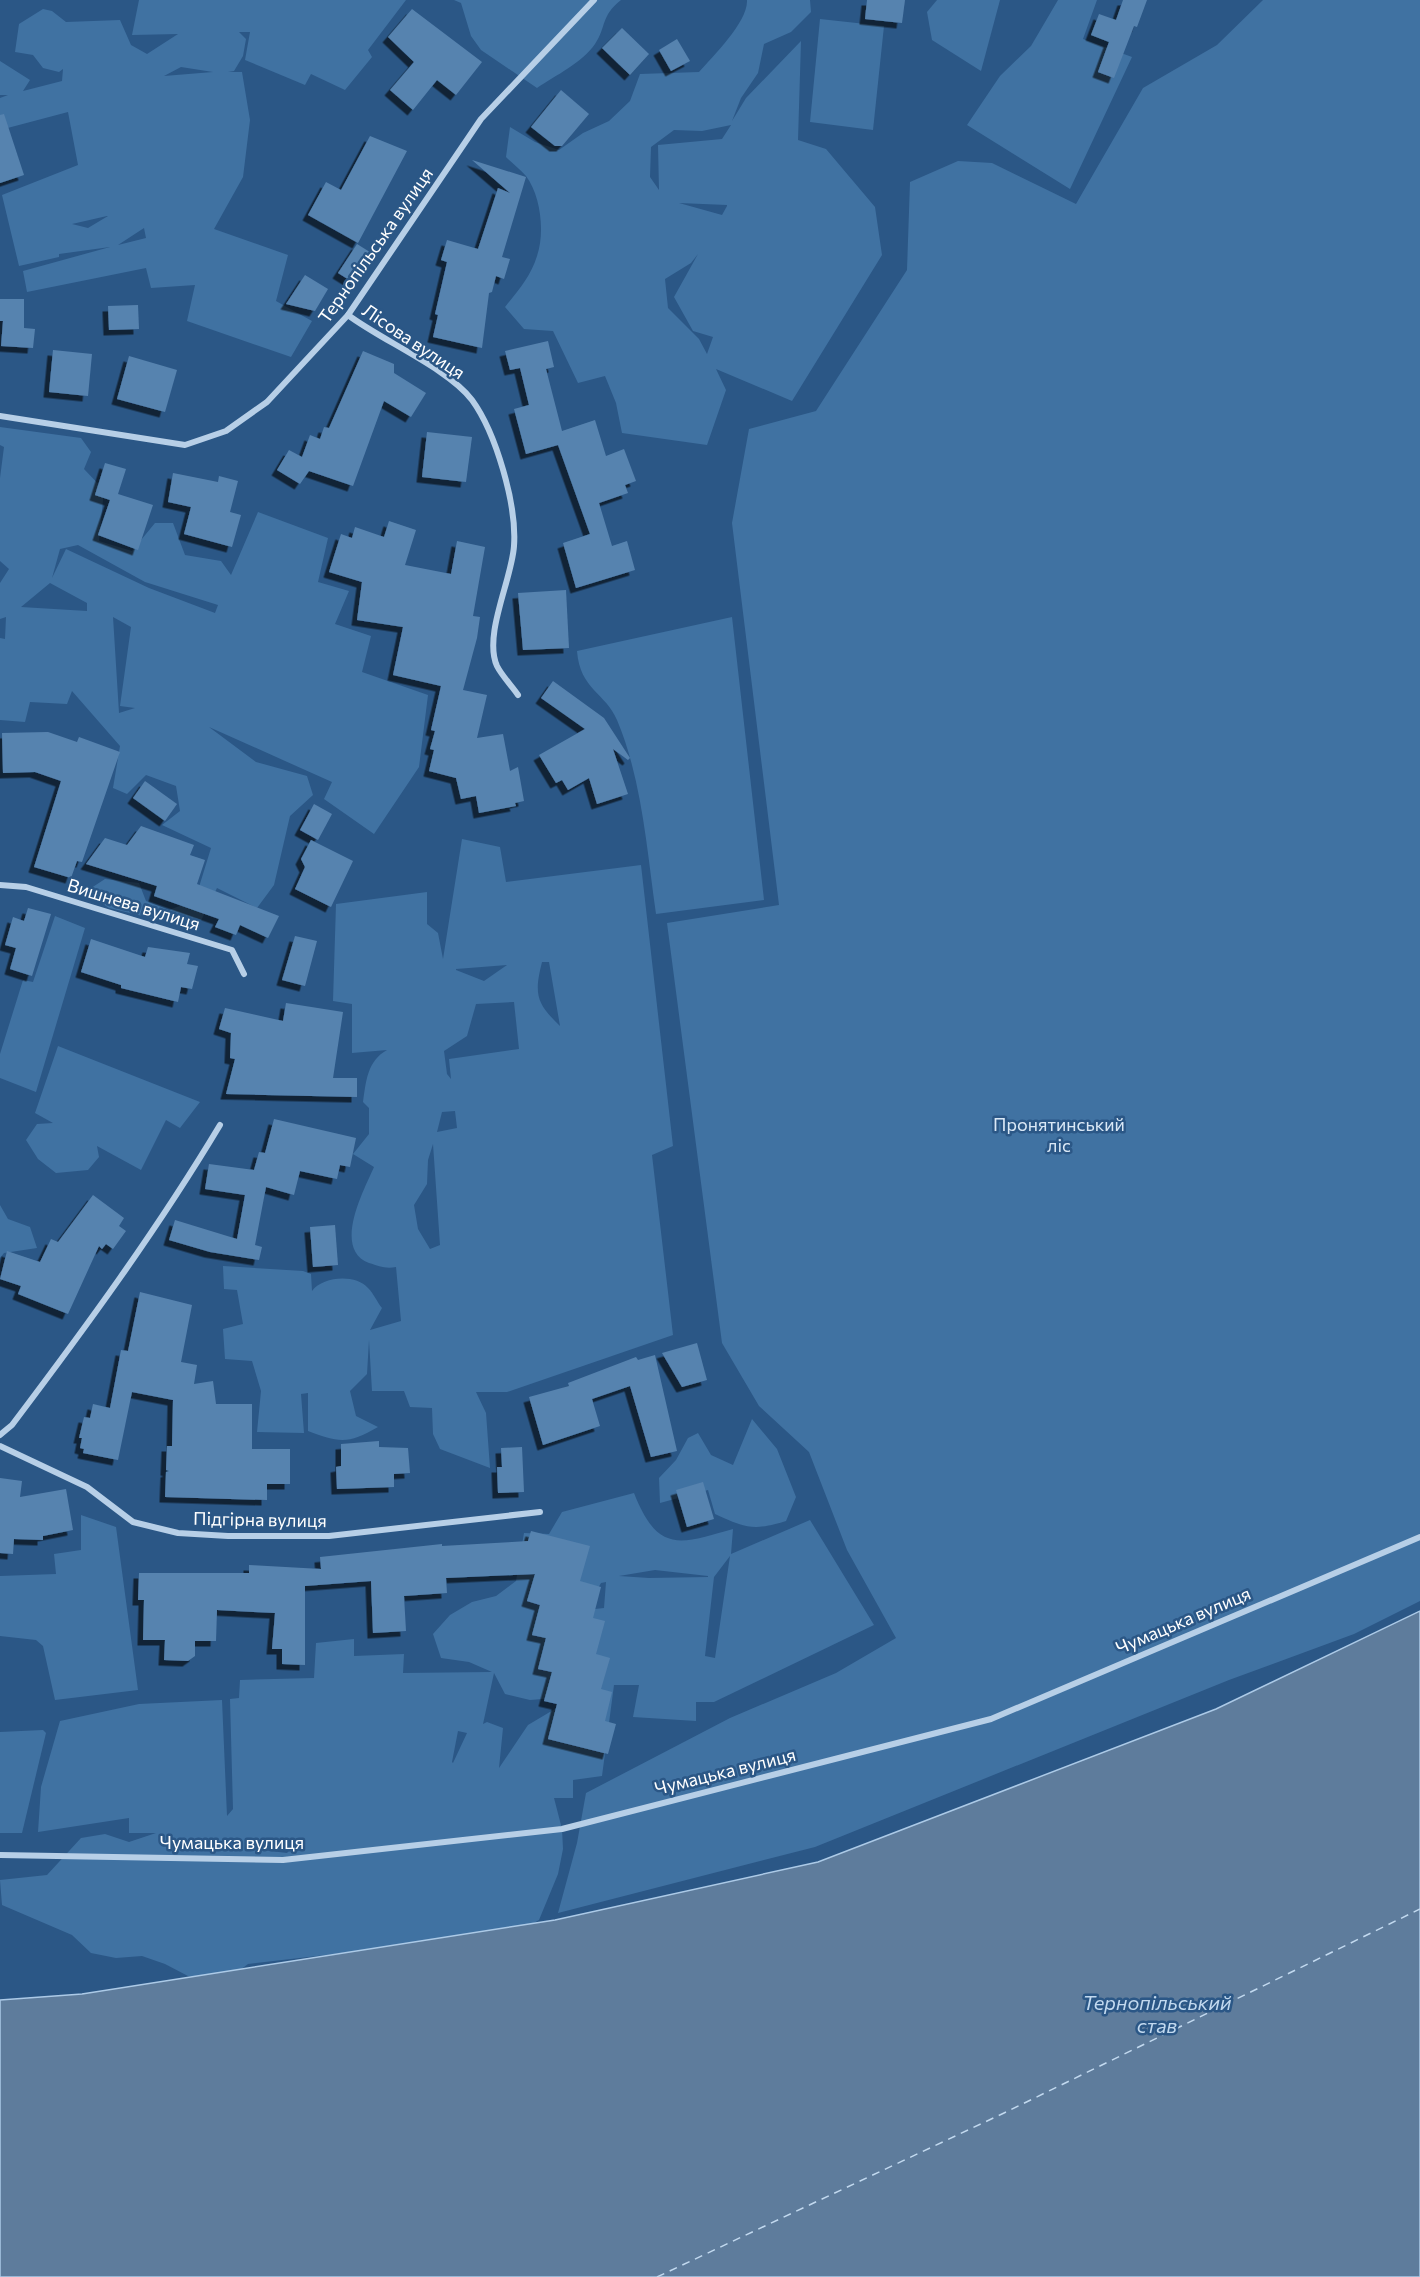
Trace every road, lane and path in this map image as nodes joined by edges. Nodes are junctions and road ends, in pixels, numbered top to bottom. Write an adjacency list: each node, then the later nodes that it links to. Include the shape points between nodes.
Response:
1 (594, 0): 2 (street, Тернопільська вулиця, via 481,119)
2 (348, 315): 3 (street, Тернопільська вулиця, via 267,402 226,431 185,445); 4 (street, Лісова вулиця, via 435,369 471,398 492,435 508,489 514,545 493,643 497,665)
3 (0, 416)
4 (518, 695)
5 (0, 885): 6 (street, Вишнева вулиця, via 26,887 232,950)
6 (244, 974)
7 (220, 1125): 8 (street, via 164,1217 82,1332 12,1425)
8 (0, 1435)
9 (0, 1446): 10 (street, Підгірна вулиця, via 87,1487 133,1522 178,1533 329,1536)
10 (540, 1512)
11 (1420, 1537): 12 (street, Чумацька вулиця, via 990,1719 562,1829 283,1860)
12 (0, 1855)

